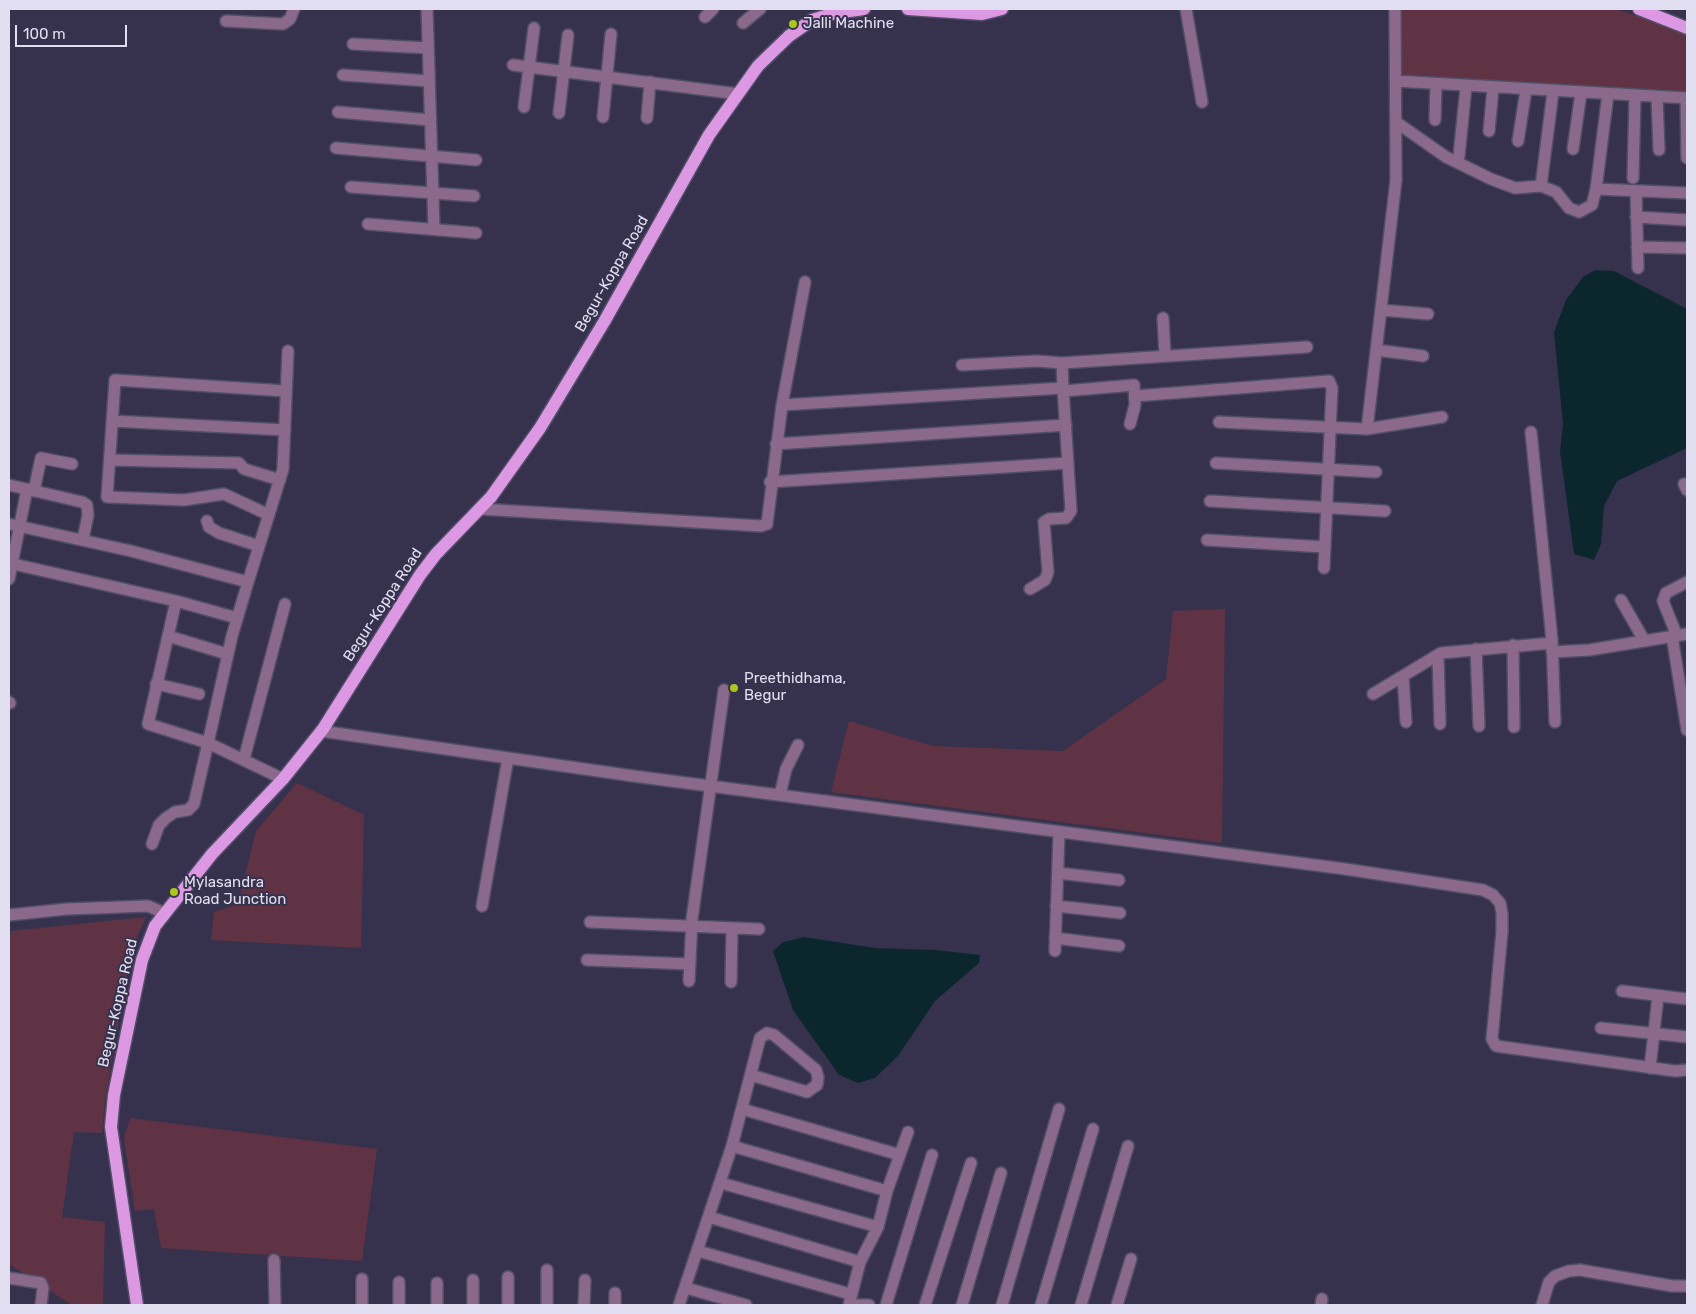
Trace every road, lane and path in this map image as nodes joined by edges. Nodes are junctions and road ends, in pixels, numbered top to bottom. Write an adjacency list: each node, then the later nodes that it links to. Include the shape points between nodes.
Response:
1 (294, 9): 11 (street, via 283,24)
2 (427, 9): 18 (street)
3 (760, 9): 12 (street)
4 (864, 9): 10 (main road, Begur-Koppa Road)
5 (908, 9): 6 (main road, via 982,14)
6 (1002, 9)
7 (1186, 9): 38 (street)
8 (1395, 9): 25 (street)
9 (1638, 9): 14 (main road)
10 (809, 14): 33 (main road, Begur-Koppa Road, via 758,66)
11 (226, 21)
12 (743, 23)
13 (534, 28): 20 (street)
14 (1687, 28)
15 (612, 34): 23 (street)
16 (568, 35): 21 (street)
17 (352, 44): 18 (street)
18 (428, 48): 24 (street)
19 (513, 64): 20 (street)
20 (528, 66): 21 (street); 39 (street)
21 (564, 71): 23 (street); 41 (street)
22 (343, 75): 24 (street)
23 (607, 77): 26 (street); 42 (street)
24 (429, 81): 44 (street)
25 (1396, 81): 27 (street); 46 (street)
26 (650, 82): 33 (street); 43 (street)
27 (1436, 85): 28 (street); 45 (street)
28 (1466, 87): 29 (street); 53 (street)
29 (1493, 88): 30 (street); 47 (street)
30 (1526, 90): 31 (street); 48 (street)
31 (1553, 92): 32 (street); 57 (street)
32 (1581, 93): 34 (street); 50 (street)
33 (738, 94): 109 (main road, Begur-Koppa Road, via 710,135 540,428)
34 (1608, 94): 35 (street); 59 (street)
35 (1635, 96): 36 (street); 56 (street)
36 (1657, 97): 37 (street); 51 (street)
37 (1687, 98): 54 (street)
38 (1202, 102)
39 (524, 107)
40 (338, 112): 44 (street)
41 (559, 113)
42 (603, 117)
43 (647, 118)
44 (430, 120): 52 (street)
45 (1435, 120)
46 (1396, 122): 57 (street, via 1446,157 1491,179 1515,188); 73 (street, via 1396,180)
47 (1489, 131)
48 (1518, 141)
49 (336, 148): 52 (street)
50 (1573, 150)
51 (1659, 150)
52 (432, 156): 55 (street); 61 (street)
53 (1459, 156)
54 (1687, 158)
55 (476, 160)
56 (1632, 178)
57 (1541, 186): 59 (street, via 1556,192 1569,208 1579,212 1592,205)
58 (351, 187): 61 (street)
59 (1596, 189): 60 (street)
60 (1636, 191): 62 (street); 64 (street)
61 (433, 192): 63 (street); 67 (street)
62 (1687, 193)
63 (474, 196)
64 (1636, 217): 65 (street); 69 (street)
65 (1687, 220)
66 (368, 224): 67 (street)
67 (434, 229): 68 (street)
68 (476, 233)
69 (1638, 247): 70 (street); 71 (street)
70 (1687, 248)
71 (1638, 268)
72 (805, 282): 86 (street)
73 (1381, 310): 74 (street); 77 (street)
74 (1428, 314)
75 (1163, 318): 79 (street)
76 (1307, 347): 79 (street)
77 (1376, 350): 80 (street); 93 (street)
78 (288, 351): 84 (street)
79 (1165, 356): 81 (street)
80 (1423, 356)
81 (1062, 363): 82 (street); 83 (street)
82 (962, 365)
83 (1063, 389): 85 (street, via 1134,385); 86 (street); 91 (street)
84 (286, 391): 88 (street, via 115,380); 94 (street)
85 (1135, 396): 90 (street); 92 (street, via 1329,381 1332,388)
86 (782, 405): 96 (street)
87 (1442, 417): 93 (street)
88 (112, 421): 94 (street); 97 (street)
89 (1219, 422): 92 (street)
90 (1130, 424)
91 (1066, 425): 96 (street); 99 (street)
92 (1330, 428): 93 (street); 101 (street)
93 (1367, 429)
94 (285, 430): 103 (street)
95 (1532, 432): 133 (street)
96 (776, 444): 104 (street)
97 (110, 460): 103 (street, via 239,463 244,469); 111 (street, via 107,497 184,500 224,494)
98 (1216, 462): 101 (street)
99 (1068, 463): 104 (street); 124 (street, via 1071,511 1066,518 1049,518 1044,522 1048,572 1044,580)
100 (72, 464): 106 (street, via 41,458)
101 (1329, 469): 102 (street); 108 (street)
102 (1376, 472)
103 (280, 480): 111 (street)
104 (770, 482): 109 (street, via 768,522 761,526)
105 (9, 485): 106 (street)
106 (30, 490): 114 (street); 115 (street, via 87,505)
107 (1210, 501): 108 (street)
108 (1327, 507): 110 (street); 118 (street)
109 (480, 509): 150 (main road, Begur-Koppa Road, via 420,575)
110 (1386, 511)
111 (269, 515): 117 (street)
112 (207, 521): 117 (street, via 219,534)
113 (9, 524): 114 (street)
114 (21, 526): 115 (street); 119 (street)
115 (83, 540): 122 (street)
116 (1207, 540): 118 (street)
117 (259, 546): 122 (street)
118 (1325, 547): 120 (street)
119 (10, 564): 121 (street); 126 (street)
120 (1324, 568)
121 (9, 579)
122 (248, 582): 128 (street)
123 (1687, 582): 129 (street, via 1666,593 1663,600)
124 (1030, 589)
125 (1621, 600): 131 (street)
126 (176, 601): 128 (street); 130 (street)
127 (285, 604): 154 (street)
128 (237, 618): 135 (street)
129 (1679, 635): 131 (street); 137 (street)
130 (168, 636): 135 (street); 139 (street)
131 (1644, 640): 133 (street, via 1588,650)
132 (1513, 645): 133 (street); 134 (street); 148 (street)
133 (1552, 648): 145 (street)
134 (1476, 649): 136 (street); 147 (street)
135 (228, 654): 151 (street)
136 (1438, 655): 138 (street); 146 (street)
137 (1683, 675): 143 (street)
138 (1403, 676): 142 (street); 144 (street)
139 (156, 684): 141 (street); 151 (street, via 148,724)
140 (724, 690): 156 (street)
141 (199, 694)
142 (1374, 694)
143 (1686, 711): 149 (street)
144 (1406, 722)
145 (1554, 722)
146 (1440, 724)
147 (1479, 726)
148 (1514, 727)
149 (1687, 730)
150 (321, 731): 153 (street); 155 (main road, Begur-Koppa Road)
151 (208, 743): 154 (street); 159 (street, via 194,804 188,810 175,812 166,818 159,825)
152 (798, 745): 157 (street, via 786,769)
153 (508, 758): 156 (street); 162 (street)
154 (244, 759): 155 (street)
155 (283, 779): 164 (main road, Begur-Koppa Road, via 212,854)
156 (712, 786): 157 (street); 168 (street)
157 (780, 795): 158 (street)
158 (1060, 833): 160 (street); 184 (street, via 1355,870 1483,890 1496,899 1502,913 1492,1039 1496,1046)
159 (152, 844)
160 (1058, 873): 161 (street); 163 (street)
161 (1120, 880)
162 (482, 906)
163 (1056, 906): 165 (street); 171 (street)
164 (164, 913): 166 (street, via 148,906); 218 (main road, Begur-Koppa Road, via 155,926 142,960 112,1119)
165 (1120, 913)
166 (9, 915)
167 (590, 922): 168 (street)
168 (691, 926): 169 (street); 175 (street)
169 (732, 928): 170 (street); 177 (street)
170 (759, 928)
171 (1055, 938): 172 (street); 173 (street)
172 (1119, 946)
173 (1055, 951)
174 (586, 960): 175 (street)
175 (690, 964): 176 (street)
176 (690, 981)
177 (731, 982)
178 (1622, 991): 179 (street)
179 (1658, 996): 180 (street); 182 (street)
180 (1687, 999)
181 (1601, 1028): 182 (street)
182 (1654, 1033): 183 (street); 184 (street)
183 (1687, 1037)
184 (1650, 1068): 185 (street)
185 (1687, 1070)
186 (750, 1075): 186 (street, via 760,1038 768,1033 816,1070 818,1076 814,1090 807,1092); 187 (street)
187 (742, 1109): 191 (street); 194 (street)
188 (1059, 1109): 235 (street)
189 (1094, 1129): 236 (street)
190 (908, 1132): 194 (street)
191 (732, 1146): 197 (street); 198 (street)
192 (1128, 1146): 237 (street)
193 (932, 1155): 232 (street)
194 (900, 1156): 198 (street)
195 (971, 1163): 233 (street)
196 (1001, 1173): 234 (street)
197 (721, 1183): 199 (street); 200 (street)
198 (887, 1191): 200 (street)
199 (709, 1217): 201 (street); 204 (street)
200 (878, 1227): 204 (street)
201 (698, 1251): 214 (street); 216 (street)
202 (1131, 1259): 238 (street)
203 (274, 1260): 219 (street)
204 (860, 1262): 216 (street)
205 (547, 1270): 225 (street)
206 (9, 1278): 217 (street, via 41,1283)
207 (508, 1278): 224 (street)
208 (362, 1280): 220 (street)
209 (473, 1280): 223 (street)
210 (585, 1280): 226 (street)
211 (399, 1282): 221 (street)
212 (437, 1284): 222 (street)
213 (1687, 1286): 239 (street, via 1569,1270 1549,1282)
214 (686, 1288): 228 (street); 229 (street)
215 (615, 1293): 227 (street)
216 (850, 1300)
217 (41, 1305)
218 (137, 1305)
219 (275, 1305)
220 (362, 1305)
221 (398, 1305)
222 (437, 1305)
223 (473, 1305)
224 (508, 1305)
225 (547, 1305)
226 (584, 1305)
227 (615, 1305)
228 (679, 1305)
229 (746, 1305)
230 (854, 1305): 231 (street)
231 (869, 1305)
232 (886, 1305)
233 (925, 1305)
234 (962, 1305)
235 (1002, 1305)
236 (1041, 1305)
237 (1081, 1305)
238 (1117, 1305)
239 (1542, 1305)

